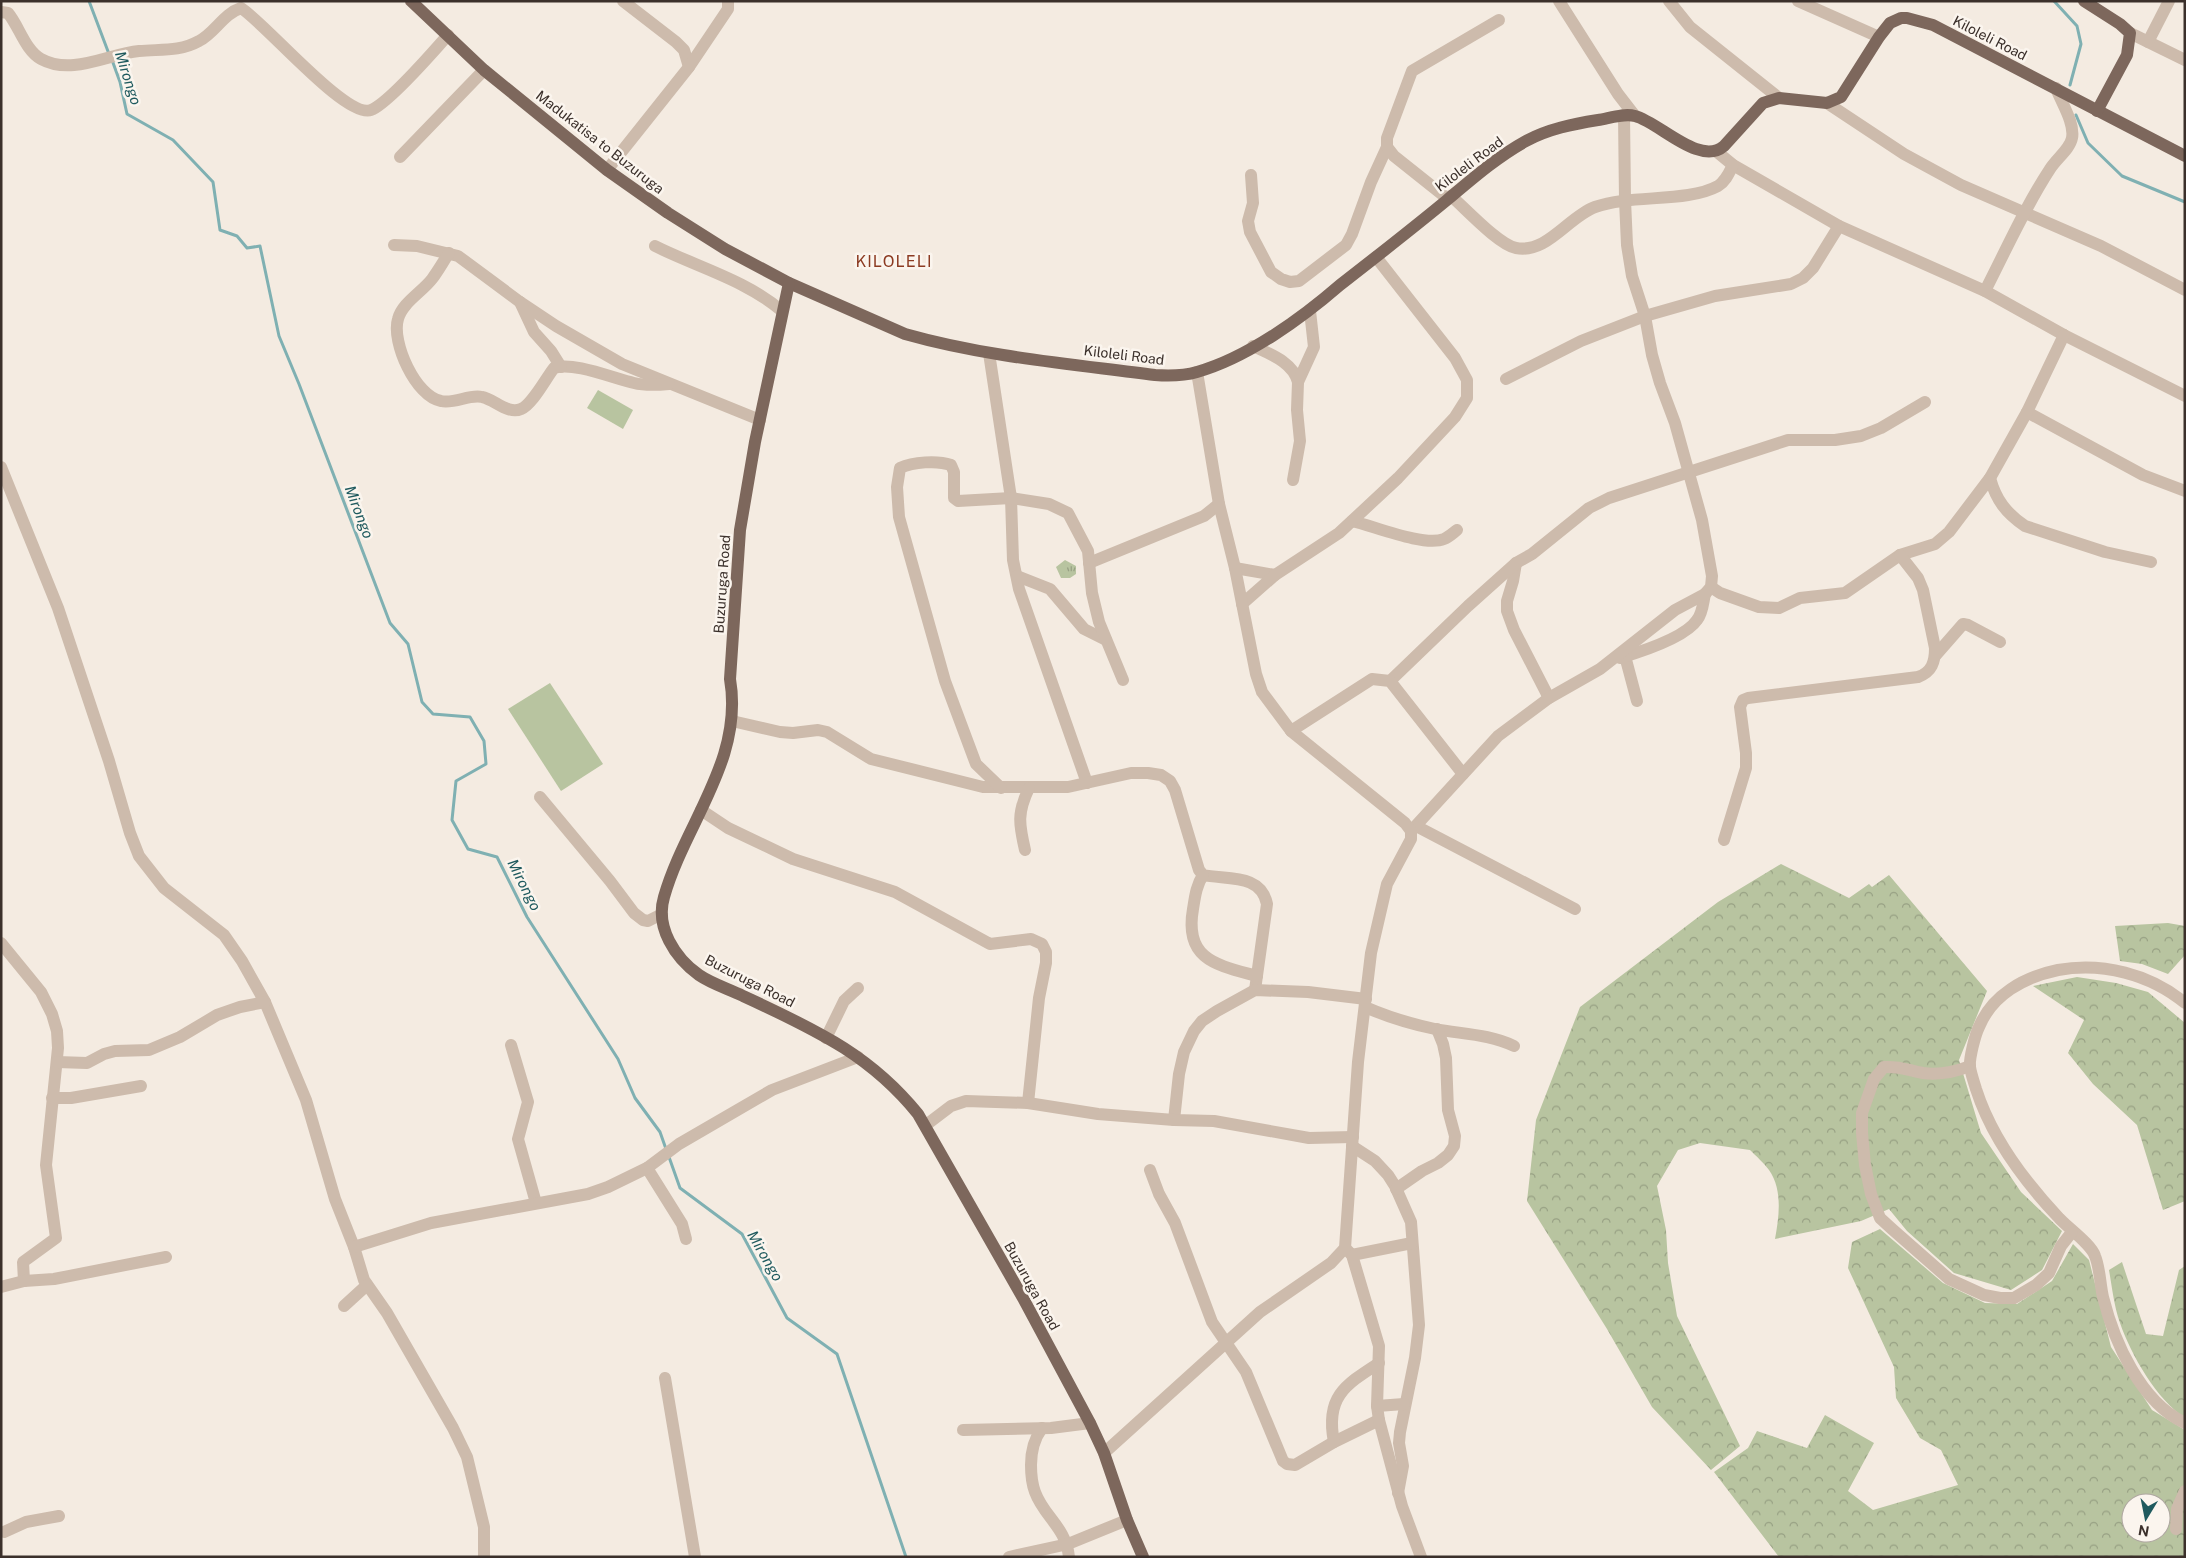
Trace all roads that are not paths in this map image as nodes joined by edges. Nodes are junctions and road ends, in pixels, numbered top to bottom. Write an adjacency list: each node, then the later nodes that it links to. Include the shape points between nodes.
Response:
1 (411, 1): 13 (main road, Madukatisa to Buzuruga)
2 (623, 1): 17 (street, via 684,50)
3 (728, 1): 17 (street, via 728,9)
4 (1559, 1): 23 (street)
5 (1669, 1): 20 (street, via 1690,27)
6 (1798, 1): 14 (street)
7 (2084, 1): 12 (main road)
8 (2169, 1): 15 (street)
9 (238, 5): 10 (street, via 202,40 184,48 138,51 102,60 65,64 39,58); 13 (street, via 317,78 362,112 388,98)
10 (4, 9)
11 (1499, 20): 24 (street, via 1412,71)
12 (2130, 34): 15 (street); 22 (main road, via 2127,55)
13 (448, 35): 18 (main road, Madukatisa to Buzuruga)
14 (1878, 37): 19 (main road, Kiloleli Road, via 1896,20 1914,19 1933,25); 21 (main road, Kiloleli Road, via 1846,92)
15 (2148, 42): 16 (street)
16 (2185, 60)
17 (689, 67): 29 (street)
18 (484, 70): 27 (street); 29 (main road, Madukatisa to Buzuruga)
19 (2056, 88): 22 (main road, Kiloleli Road); 33 (street, via 2069,120 2072,141 2050,168)
20 (1779, 98): 21 (main road); 25 (main road, via 1759,107)
21 (1827, 103): 33 (street, via 1904,154 1961,185)
22 (2097, 111): 26 (main road, Kiloleli Road)
23 (1630, 116): 25 (main road, via 1688,146); 31 (main road, Kiloleli Road, via 1560,128 1526,141 1493,162); 32 (street)
24 (1387, 147): 30 (street, via 1346,245 1299,281 1290,282 1272,272 1250,232); 31 (street, via 1394,156)
25 (1716, 151): 28 (street)
26 (2185, 156)
27 (400, 157)
28 (1733, 165): 32 (street, via 1719,186 1686,194); 34 (street)
29 (607, 170): 39 (main road, Madukatisa to Buzuruga, via 725,249)
30 (1251, 175)
31 (1450, 198): 32 (street, via 1507,245 1523,249 1546,241 1594,207); 38 (main road, Kiloleli Road)
32 (1624, 200): 45 (street, via 1632,276)
33 (2024, 213): 40 (street); 41 (street, via 2101,246)
34 (1839, 226): 40 (street); 45 (street, via 1804,278 1791,284 1715,296)
35 (394, 245): 37 (street)
36 (656, 246): 43 (street, via 742,285)
37 (449, 253): 42 (street, via 458,256); 49 (street, via 431,280 401,312 397,323 399,345 417,384 436,400 484,397 518,410 533,398 554,368)
38 (1376, 257): 44 (main road, Kiloleli Road); 65 (street, via 1455,358 1467,380 1468,390 1467,398 1455,417 1398,478)
39 (789, 283): 43 (main road, Buzuruga Road); 48 (main road, Kiloleli Road, via 905,334)
40 (1985, 290): 46 (street)
41 (2185, 290)
42 (520, 302): 49 (street, via 534,332); 53 (street, via 622,364)
43 (782, 311): 57 (main road, Buzuruga Road)
44 (1310, 311): 47 (main road, Kiloleli Road); 52 (street, via 1314,347)
45 (1645, 316): 51 (street, via 1581,341); 59 (street, via 1652,355 1675,423)
46 (2064, 335): 54 (street); 56 (street)
47 (1253, 346): 50 (main road, Kiloleli Road); 52 (street, via 1284,362)
48 (989, 353): 50 (main road, Kiloleli Road, via 1155,375); 63 (street)
49 (561, 366): 53 (street, via 636,384)
50 (1196, 372): 64 (street)
51 (1506, 379)
52 (1298, 382): 61 (street, via 1300,441)
53 (669, 384): 57 (street)
54 (2185, 396)
55 (1925, 402): 59 (street, via 1861,436 1835,440 1788,440)
56 (2027, 412): 60 (street); 62 (street, via 2143,475)
57 (760, 420): 85 (main road, Buzuruga Road, via 739,539 730,679)
58 (1, 467): 103 (street, via 58,608 139,856 164,888 224,935)
59 (1687, 472): 70 (street, via 1589,508); 74 (street, via 1702,520 1712,576)
60 (1990, 478): 67 (street, via 1949,532 1935,544); 68 (street, via 1998,502 2025,526 2105,552)
61 (1293, 480)
62 (2185, 491)
63 (1011, 498): 69 (street, via 1041,503 1068,513 1088,551); 73 (street, via 1013,560); 89 (street, via 956,500 954,472 946,463 903,466 898,472 899,517 945,681 976,764)
64 (1219, 504): 69 (street, via 1204,516); 71 (street)
65 (1352, 520): 66 (street, via 1416,540 1444,539); 72 (street, via 1339,533)
66 (1457, 530)
67 (1900, 555): 74 (street, via 1846,593 1800,598 1779,608 1759,607); 79 (street, via 1923,590)
68 (2151, 562)
69 (1090, 563): 76 (street, via 1092,593)
70 (1516, 563): 82 (street); 83 (street, via 1506,601 1507,611)
71 (1235, 568): 72 (street); 75 (street)
72 (1275, 575): 75 (street)
73 (1017, 576): 76 (street, via 1050,589 1084,629); 88 (street, via 1025,608)
74 (1708, 590): 78 (street, via 1694,624 1658,645); 80 (street, via 1675,610)
75 (1242, 604): 86 (street, via 1262,692)
76 (1106, 640): 81 (street)
77 (2000, 642): 79 (street, via 1963,624)
78 (1625, 656): 80 (street); 84 (street)
79 (1935, 656): 94 (street, via 1930,670 1918,677 1743,700 1740,707 1746,768)
80 (1612, 660): 83 (street)
81 (1123, 680)
82 (1390, 681): 86 (street, via 1372,679); 87 (street)
83 (1549, 698): 87 (street, via 1498,736)
84 (1637, 701)
85 (732, 721): 89 (street, via 780,732 827,732 871,759 983,787); 92 (main road, Buzuruga Road, via 727,750)
86 (1291, 731): 93 (street)
87 (1463, 774): 93 (street)
88 (1087, 783): 90 (street); 96 (street, via 1131,773 1161,775 1170,781)
89 (1001, 788): 90 (street)
90 (1029, 788): 95 (street, via 1019,818)
91 (540, 797): 98 (street, via 634,913 648,921)
92 (701, 810): 98 (main road, Buzuruga Road, via 668,884); 115 (street, via 728,828 794,859 895,892 990,944 1031,940 1042,944 1046,957)
93 (1414, 828): 97 (street); 104 (street, via 1388,884 1378,919)
94 (1724, 840)
95 (1025, 850)
96 (1202, 875): 100 (street, via 1196,889 1191,922 1196,948 1206,959 1218,965); 100 (street, via 1247,880 1266,898)
97 (1575, 909)
98 (662, 914): 107 (main road, Buzuruga Road, via 668,941 699,975)
99 (1, 943): 111 (street, via 38,987 49,1007 57,1031)
100 (1257, 976): 102 (street)
101 (858, 988): 107 (street, via 844,1001)
102 (1255, 990): 104 (street, via 1308,992); 116 (street, via 1202,1021 1194,1031 1184,1052 1179,1074)
103 (265, 1002): 111 (street, via 217,1015 180,1037 149,1050 115,1051 87,1063); 126 (street, via 306,1100 335,1199)
104 (1366, 1003): 106 (street, via 1404,1022); 118 (street)
105 (2185, 1003): 112 (street, via 2152,980 2123,972 2080,967 2056,971 2020,983 1997,998 1984,1013)
106 (1437, 1029): 109 (street, via 1494,1039); 121 (street, via 1446,1058 1448,1110 1455,1136 1454,1146 1438,1163)
107 (826, 1038): 110 (main road, Buzuruga Road)
108 (511, 1045): 122 (street, via 528,1102 518,1139)
109 (1514, 1046)
110 (858, 1057): 117 (main road, Buzuruga Road, via 899,1091); 119 (street, via 772,1090 679,1144)
111 (57, 1062): 114 (street)
112 (1970, 1066): 123 (street, via 1994,1135 2034,1192); 123 (street, via 1941,1073 1884,1067 1874,1079 1862,1113 1862,1133 1869,1184 1880,1218 1949,1279 1984,1295 2000,1298 2014,1298 2036,1285 2049,1273 2061,1246)
113 (141, 1086): 114 (street)
114 (52, 1098): 129 (street, via 46,1165 56,1238 23,1262)
115 (1028, 1104): 116 (street); 117 (street, via 960,1102)
116 (1174, 1120): 118 (street, via 1214,1121 1309,1138)
117 (926, 1125): 139 (main road, Buzuruga Road)
118 (1352, 1141): 121 (street, via 1388,1175); 127 (street)
119 (647, 1168): 122 (street, via 595,1192); 124 (street, via 682,1224)
120 (1150, 1170): 133 (street, via 1212,1322)
121 (1396, 1189): 125 (street, via 1410,1222)
122 (536, 1204): 126 (street, via 432,1224)
123 (2072, 1232): 140 (street, via 2095,1255 2102,1294 2118,1345 2156,1402)
124 (686, 1239)
125 (1412, 1243): 127 (street); 136 (street, via 1419,1325)
126 (354, 1247): 130 (street)
127 (1348, 1251): 133 (street, via 1260,1312); 134 (street, via 1379,1346)
128 (166, 1257): 129 (street, via 54,1279)
129 (24, 1281): 131 (street)
130 (367, 1285): 132 (street); 152 (street, via 392,1321 454,1428 467,1457 484,1526)
131 (1, 1287)
132 (344, 1306)
133 (1226, 1343): 143 (street, via 1246,1372 1283,1461 1295,1465); 144 (street)
134 (1379, 1363): 137 (street); 143 (street, via 1357,1377 1337,1396 1331,1416)
135 (665, 1378): 153 (street)
136 (1404, 1404): 137 (street); 146 (street, via 1399,1443 1403,1466)
137 (1376, 1406): 138 (street)
138 (1379, 1420): 143 (street); 146 (street)
139 (1090, 1423): 141 (street); 144 (main road, Buzuruga Road)
140 (2185, 1423)
141 (1042, 1428): 142 (street); 151 (street, via 1031,1459 1034,1492 1060,1528)
142 (963, 1430)
143 (1334, 1442)
144 (1104, 1453): 148 (main road, Buzuruga Road)
145 (2185, 1491): 149 (street, via 2177,1509)
146 (1398, 1493): 156 (street)
147 (59, 1516): 150 (street)
148 (1127, 1520): 151 (street); 155 (main road, Buzuruga Road)
149 (2176, 1529)
150 (2, 1530)
151 (1068, 1550): 154 (street)
152 (484, 1557)
153 (695, 1557)
154 (1009, 1557)
155 (1143, 1557)
156 (1421, 1557)

